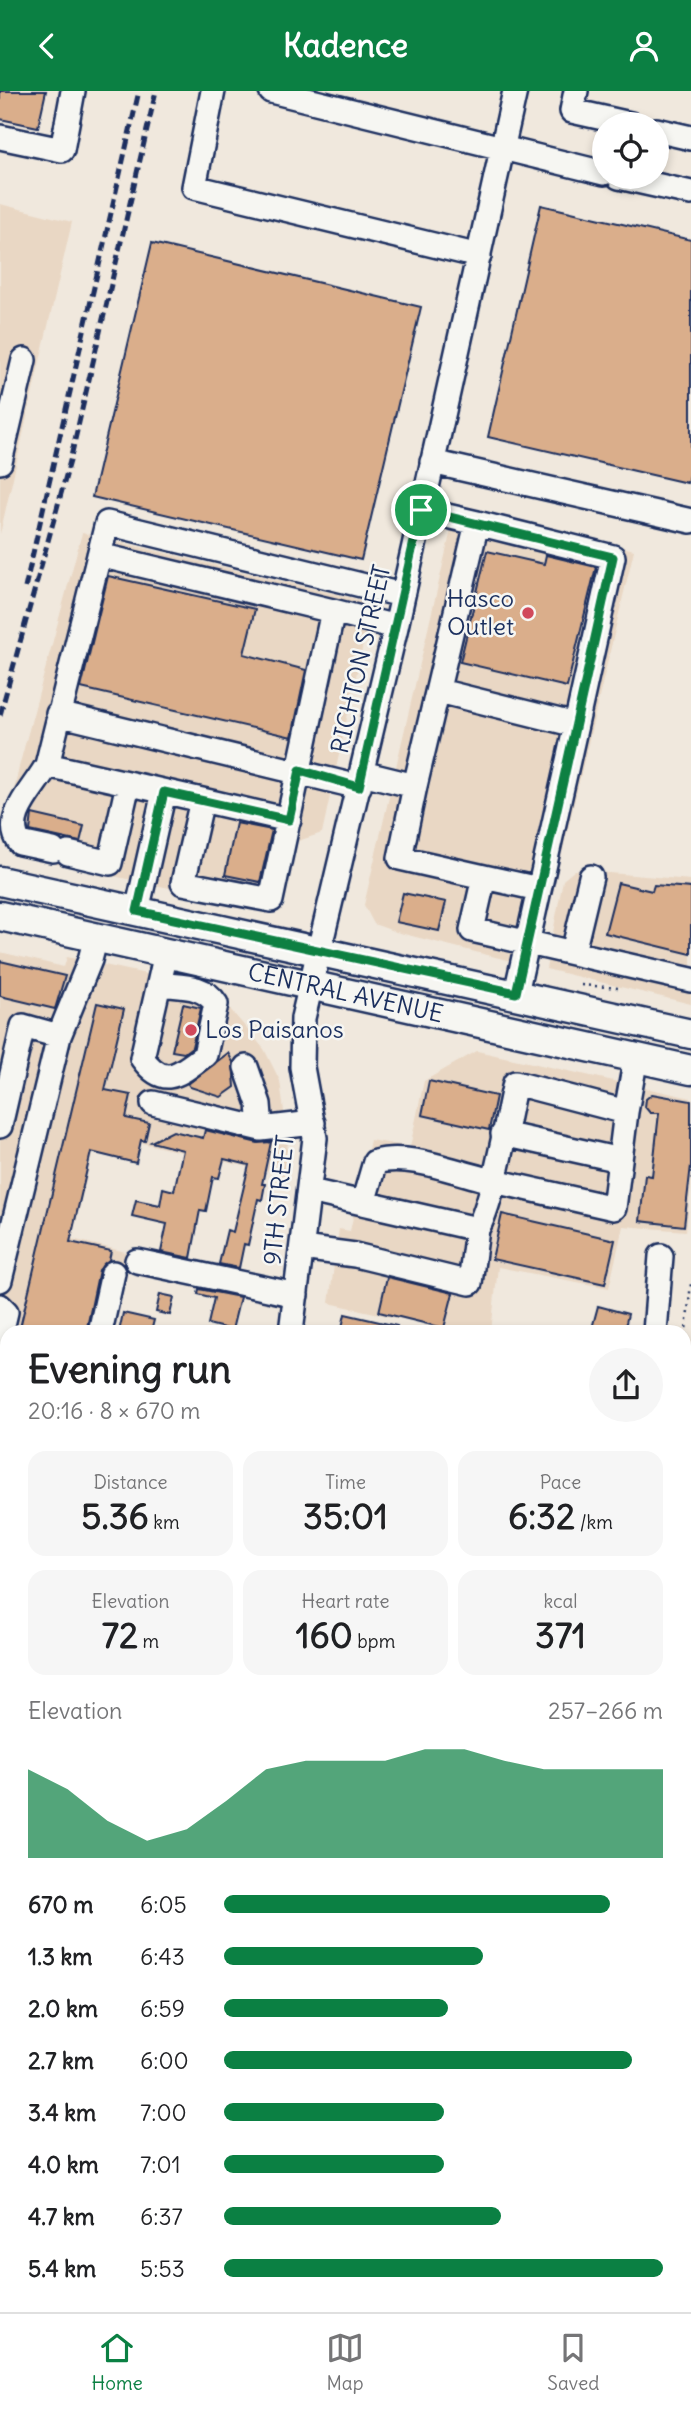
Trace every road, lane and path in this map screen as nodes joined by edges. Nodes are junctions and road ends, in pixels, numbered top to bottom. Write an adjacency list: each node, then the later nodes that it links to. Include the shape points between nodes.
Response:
1 (73, 91): 8 (street, via 62,150)
2 (213, 91): 14 (street, via 194,187)
3 (271, 91): 10 (street)
4 (515, 91): 10 (street, RICHTON STREET)
5 (576, 91): 6 (street, via 572,111)
6 (592, 116)
7 (669, 133): 9 (street)
8 (0, 137)
9 (691, 138)
10 (503, 150): 11 (street); 14 (street, RICHTON STREET)
11 (592, 170)
12 (669, 188): 13 (street)
13 (691, 193)
14 (479, 256): 17 (street, RICHTON STREET)
15 (24, 360): 16 (street)
16 (0, 462)
17 (432, 462): 18 (street, RICHTON STREET); 19 (street)
18 (421, 510): 20 (street); 22 (street, RICHTON STREET)
19 (691, 521)
20 (477, 523): 25 (street); 27 (street, via 613,557)
21 (99, 555): 22 (street, via 107,523); 23 (street); 26 (street)
22 (402, 595): 24 (street, RICHTON STREET)
23 (333, 611): 24 (street); 29 (street)
24 (396, 627): 30 (street, RICHTON STREET)
25 (439, 691): 27 (street); 32 (street)
26 (58, 714): 28 (street); 29 (street)
27 (576, 725): 39 (street)
28 (47, 765): 31 (street); 31 (street, via 23,797 15,829 20,843 110,863)
29 (300, 770): 30 (street); 35 (street)
30 (360, 780): 32 (street); 44 (street, RICHTON STREET)
31 (128, 784): 33 (street)
32 (415, 786): 36 (street, via 400,858)
33 (164, 792): 34 (street); 40 (street)
34 (202, 800): 35 (street); 35 (street, via 183,883 271,900)
35 (289, 820)
36 (484, 877): 39 (street); 43 (street, via 472,930)
37 (591, 877): 45 (street)
38 (0, 881): 40 (main road, CENTRAL AVENUE)
39 (539, 889): 43 (street)
40 (137, 911): 44 (main road, CENTRAL AVENUE)
41 (0, 916): 42 (main road, CENTRAL AVENUE)
42 (96, 937): 46 (main road, CENTRAL AVENUE); 54 (street)
43 (527, 941): 45 (street); 52 (street)
44 (321, 951): 49 (street, 9TH STREET); 52 (main road, CENTRAL AVENUE)
45 (573, 952): 47 (street)
46 (166, 953): 48 (street); 49 (main road, CENTRAL AVENUE)
47 (691, 980)
48 (159, 984): 48 (street, via 142,1058 151,1070 174,1077 205,1055 216,1004 210,993)
49 (312, 985): 55 (main road, CENTRAL AVENUE); 60 (street, 9TH STREET, via 300,1040)
50 (572, 985): 51 (path)
51 (619, 989)
52 (516, 993): 53 (main road, CENTRAL AVENUE)
53 (691, 1034)
54 (59, 1036): 61 (street, via 23,1026); 73 (street)
55 (636, 1057): 57 (main road, CENTRAL AVENUE); 59 (street)
56 (246, 1066): 62 (street)
57 (691, 1070)
58 (153, 1103): 62 (street)
59 (626, 1112): 63 (street, via 515,1083); 64 (street)
60 (313, 1123): 62 (street); 66 (street, 9TH STREET)
61 (0, 1126)
62 (261, 1129)
63 (503, 1133): 64 (street); 65 (street)
64 (620, 1160): 65 (street, via 614,1208)
65 (492, 1180): 67 (street, via 387,1159 375,1163); 68 (street, via 484,1219)
66 (310, 1191): 67 (street); 69 (street, 9TH STREET)
67 (363, 1203): 68 (street)
68 (477, 1229): 69 (street, via 470,1283 355,1255)
69 (302, 1248): 75 (street, 9TH STREET)
70 (662, 1256): 80 (street)
71 (137, 1261): 75 (street)
72 (113, 1273): 78 (street)
73 (0, 1280)
74 (691, 1283): 81 (path)
75 (296, 1295): 79 (street, 9TH STREET)
76 (0, 1305): 77 (street, via 6,1312)
77 (3, 1325)
78 (102, 1325)
79 (292, 1325)
80 (656, 1325)
81 (687, 1325)

